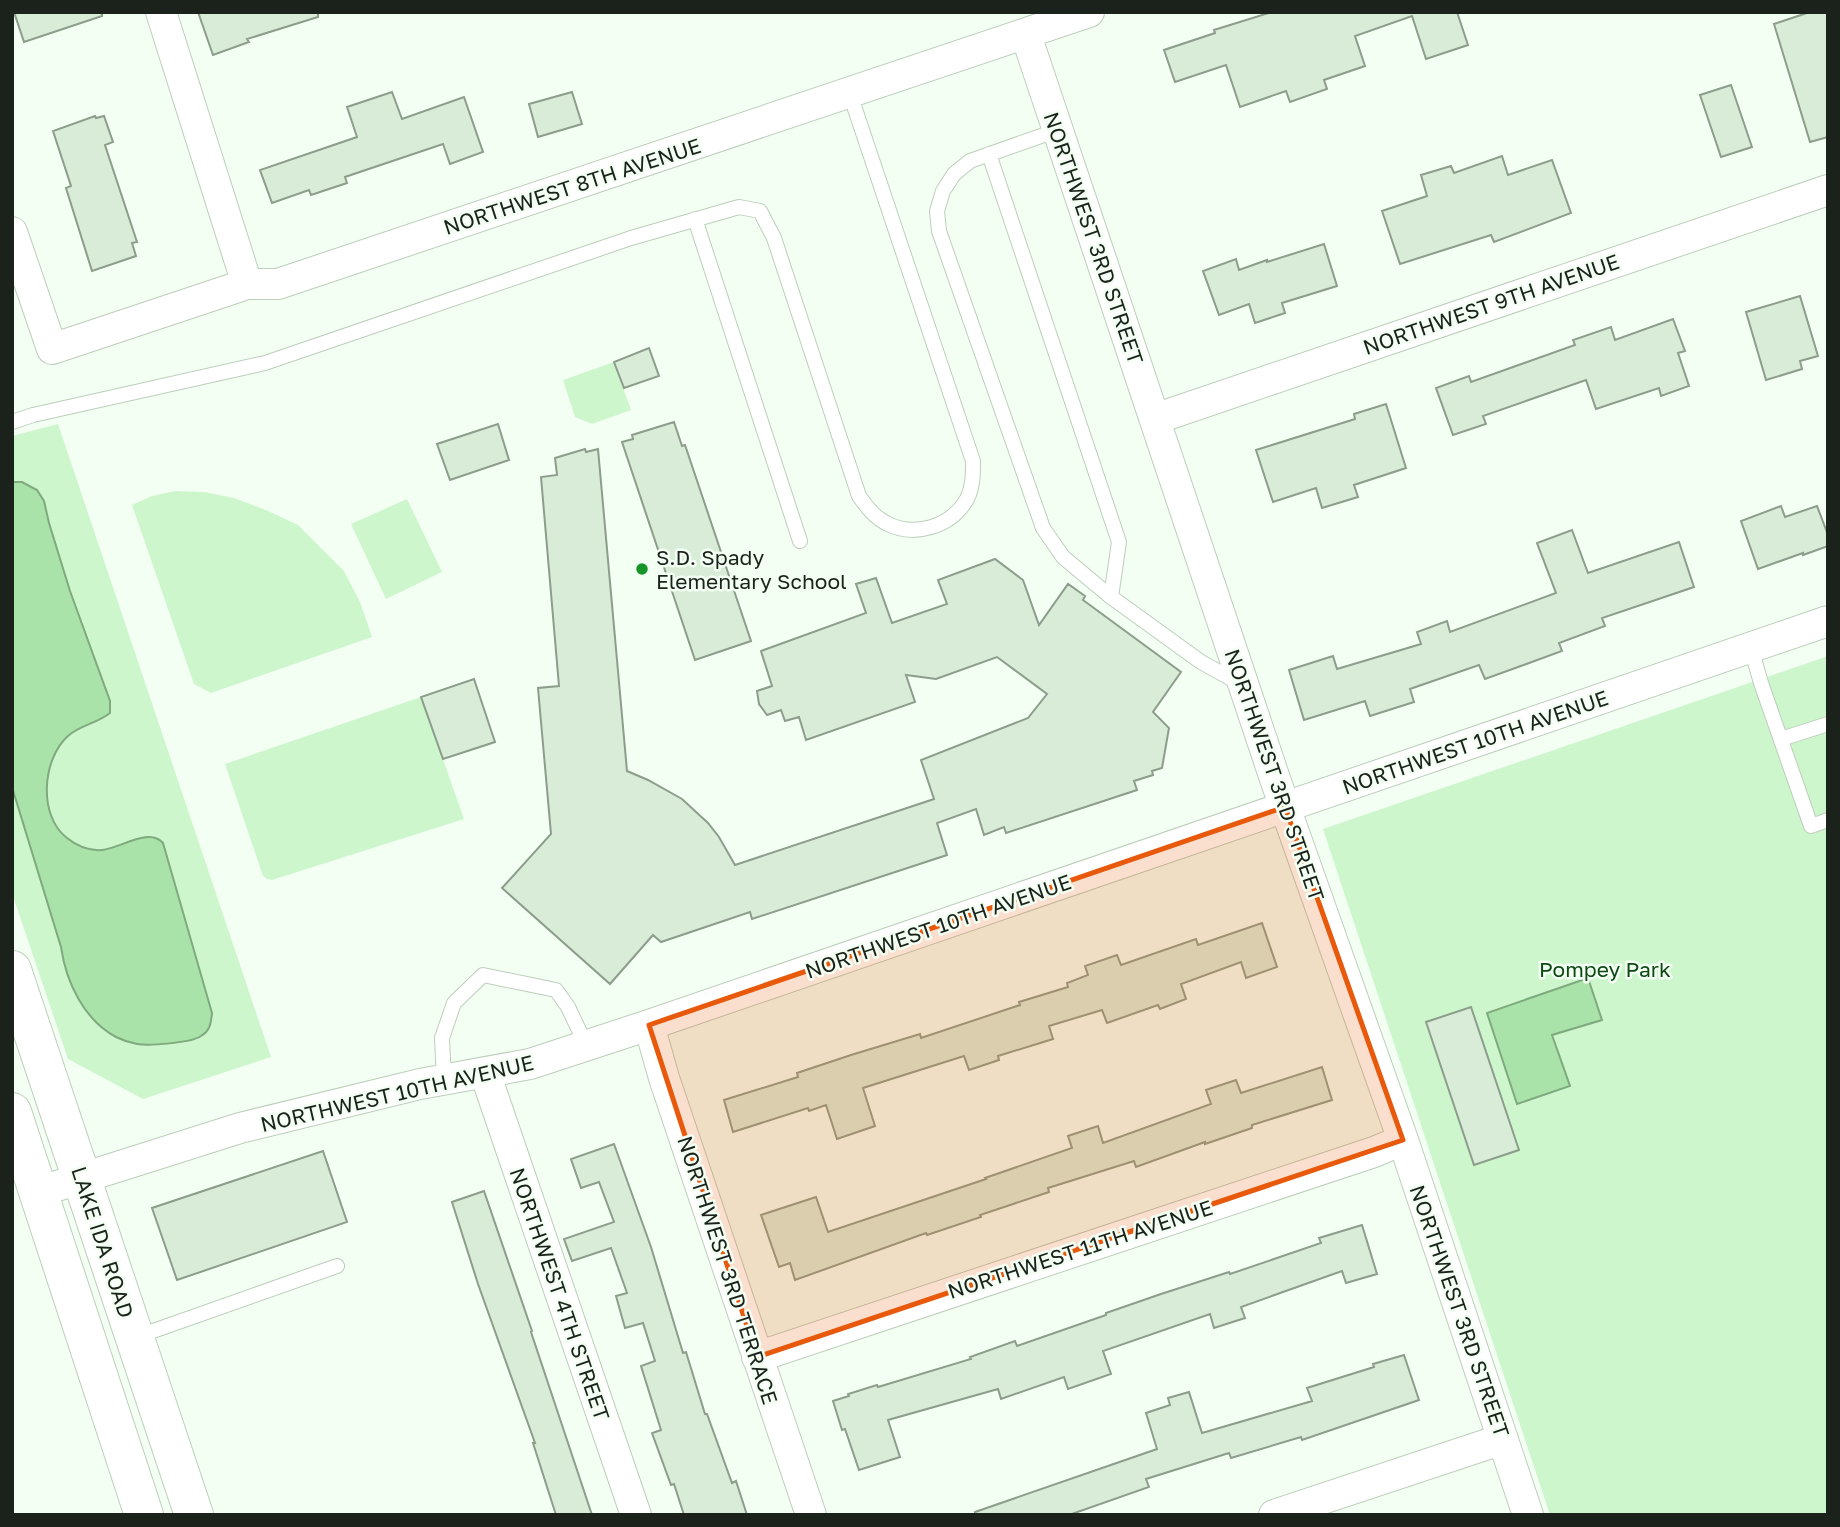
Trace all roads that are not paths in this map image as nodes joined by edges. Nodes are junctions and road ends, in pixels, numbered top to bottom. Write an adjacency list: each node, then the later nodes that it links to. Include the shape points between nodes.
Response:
1 (161, 12): 10 (street)
2 (1089, 12): 3 (street, NORTHWEST 8TH AVENUE)
3 (1026, 34): 4 (street, NORTHWEST 8TH AVENUE); 5 (street, NORTHWEST 3RD STREET)
4 (850, 94): 8 (lane, via 973,461 967,498 955,513 922,530 903,530 870,512 859,496 774,238 760,211 739,206); 10 (street, NORTHWEST 8TH AVENUE, via 278,284)
5 (1058, 130): 6 (lane); 11 (street, NORTHWEST 3RD STREET)
6 (989, 154): 14 (lane, via 1119,542); 14 (lane, via 954,174 937,211 939,231 1043,528 1063,557)
7 (1828, 190): 11 (street, NORTHWEST 9TH AVENUE)
8 (695, 219): 12 (lane, via 265,363); 13 (lane)
9 (12, 232): 10 (street, NORTHWEST 8TH AVENUE, via 52,349)
10 (247, 284)
11 (1155, 419): 17 (street, NORTHWEST 3RD STREET)
12 (12, 422)
13 (800, 541)
14 (1111, 597): 17 (lane, via 1201,662)
15 (1828, 621): 16 (street, NORTHWEST 10TH AVENUE)
16 (1751, 648): 19 (lane); 20 (street, NORTHWEST 10TH AVENUE)
17 (1245, 686): 20 (street, NORTHWEST 3RD STREET)
18 (1828, 724): 19 (lane)
19 (1781, 739): 21 (lane, via 1811,826)
20 (1285, 807): 23 (street, NORTHWEST 10TH AVENUE); 28 (street, NORTHWEST 3RD STREET)
21 (1828, 821)
22 (12, 970): 29 (street, LAKE IDA ROAD)
23 (649, 1025): 24 (street, NORTHWEST 10TH AVENUE); 33 (street, NORTHWEST 3RD TERRACE)
24 (586, 1045): 25 (street, NORTHWEST 10TH AVENUE); 26 (lane, via 556,990 483,975 454,1003 442,1038)
25 (485, 1073): 26 (street, NORTHWEST 10TH AVENUE); 37 (street, NORTHWEST 4TH STREET)
26 (444, 1080): 29 (street, NORTHWEST 10TH AVENUE, via 240,1128)
27 (12, 1111): 30 (street)
28 (1403, 1140): 33 (street, NORTHWEST 11TH AVENUE); 34 (street, NORTHWEST 3RD STREET)
29 (82, 1178): 30 (street, NORTHWEST 10TH AVENUE); 32 (street, LAKE IDA ROAD)
30 (38, 1192): 35 (street)
31 (337, 1266): 32 (lane)
32 (134, 1337): 36 (street, LAKE IDA ROAD)
33 (757, 1357): 38 (street, NORTHWEST 3RD TERRACE)
34 (1503, 1439): 39 (street); 40 (street, NORTHWEST 3RD STREET)
35 (144, 1515)
36 (194, 1515)
37 (636, 1515)
38 (811, 1515)
39 (1274, 1515)
40 (1528, 1515)

